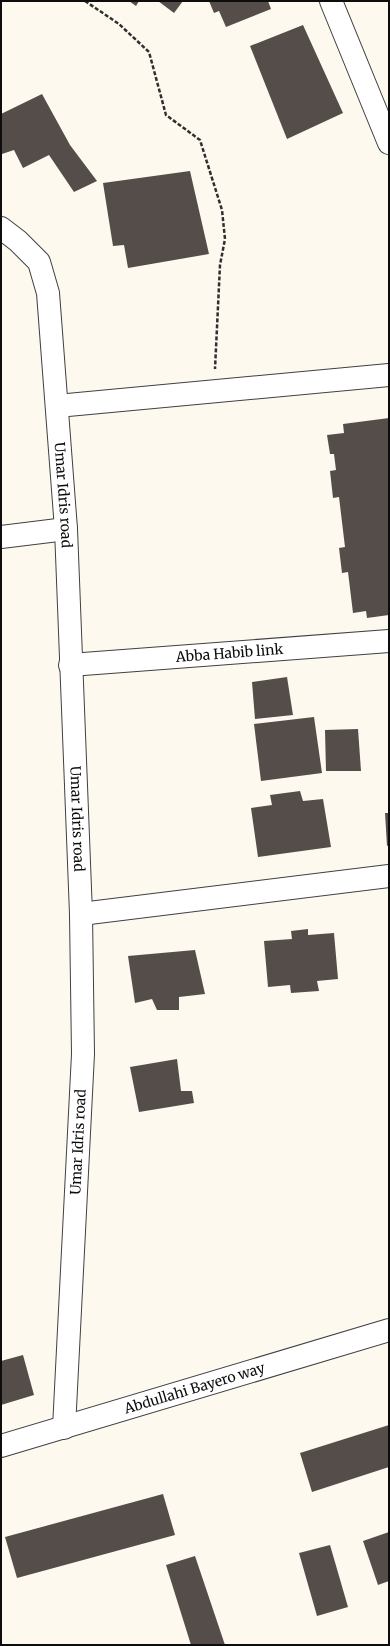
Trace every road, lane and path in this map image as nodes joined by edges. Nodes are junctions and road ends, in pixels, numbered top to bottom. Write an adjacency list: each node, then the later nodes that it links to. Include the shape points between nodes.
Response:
1 (85, 1): 6 (path, via 119,24 149,52 166,115 200,140 222,210 225,240 220,265)
2 (331, 1): 3 (street)
3 (389, 143)
4 (1, 228): 7 (street, Umar Idris road, via 38,262 48,292)
5 (389, 375): 6 (street)
6 (214, 391): 7 (street)
7 (57, 406): 8 (street, Umar Idris road)
8 (66, 529): 9 (street); 11 (street, Umar Idris road)
9 (1, 537)
10 (389, 641): 11 (street, Abba Habib link)
11 (70, 665): 13 (street, Umar Idris road)
12 (389, 876): 13 (street)
13 (81, 914): 15 (street, Umar Idris road, via 82,1054)
14 (389, 1330): 15 (street, Abdullahi Bayero way)
15 (64, 1428): 16 (street, Abdullahi Bayero way)
16 (1, 1446)

